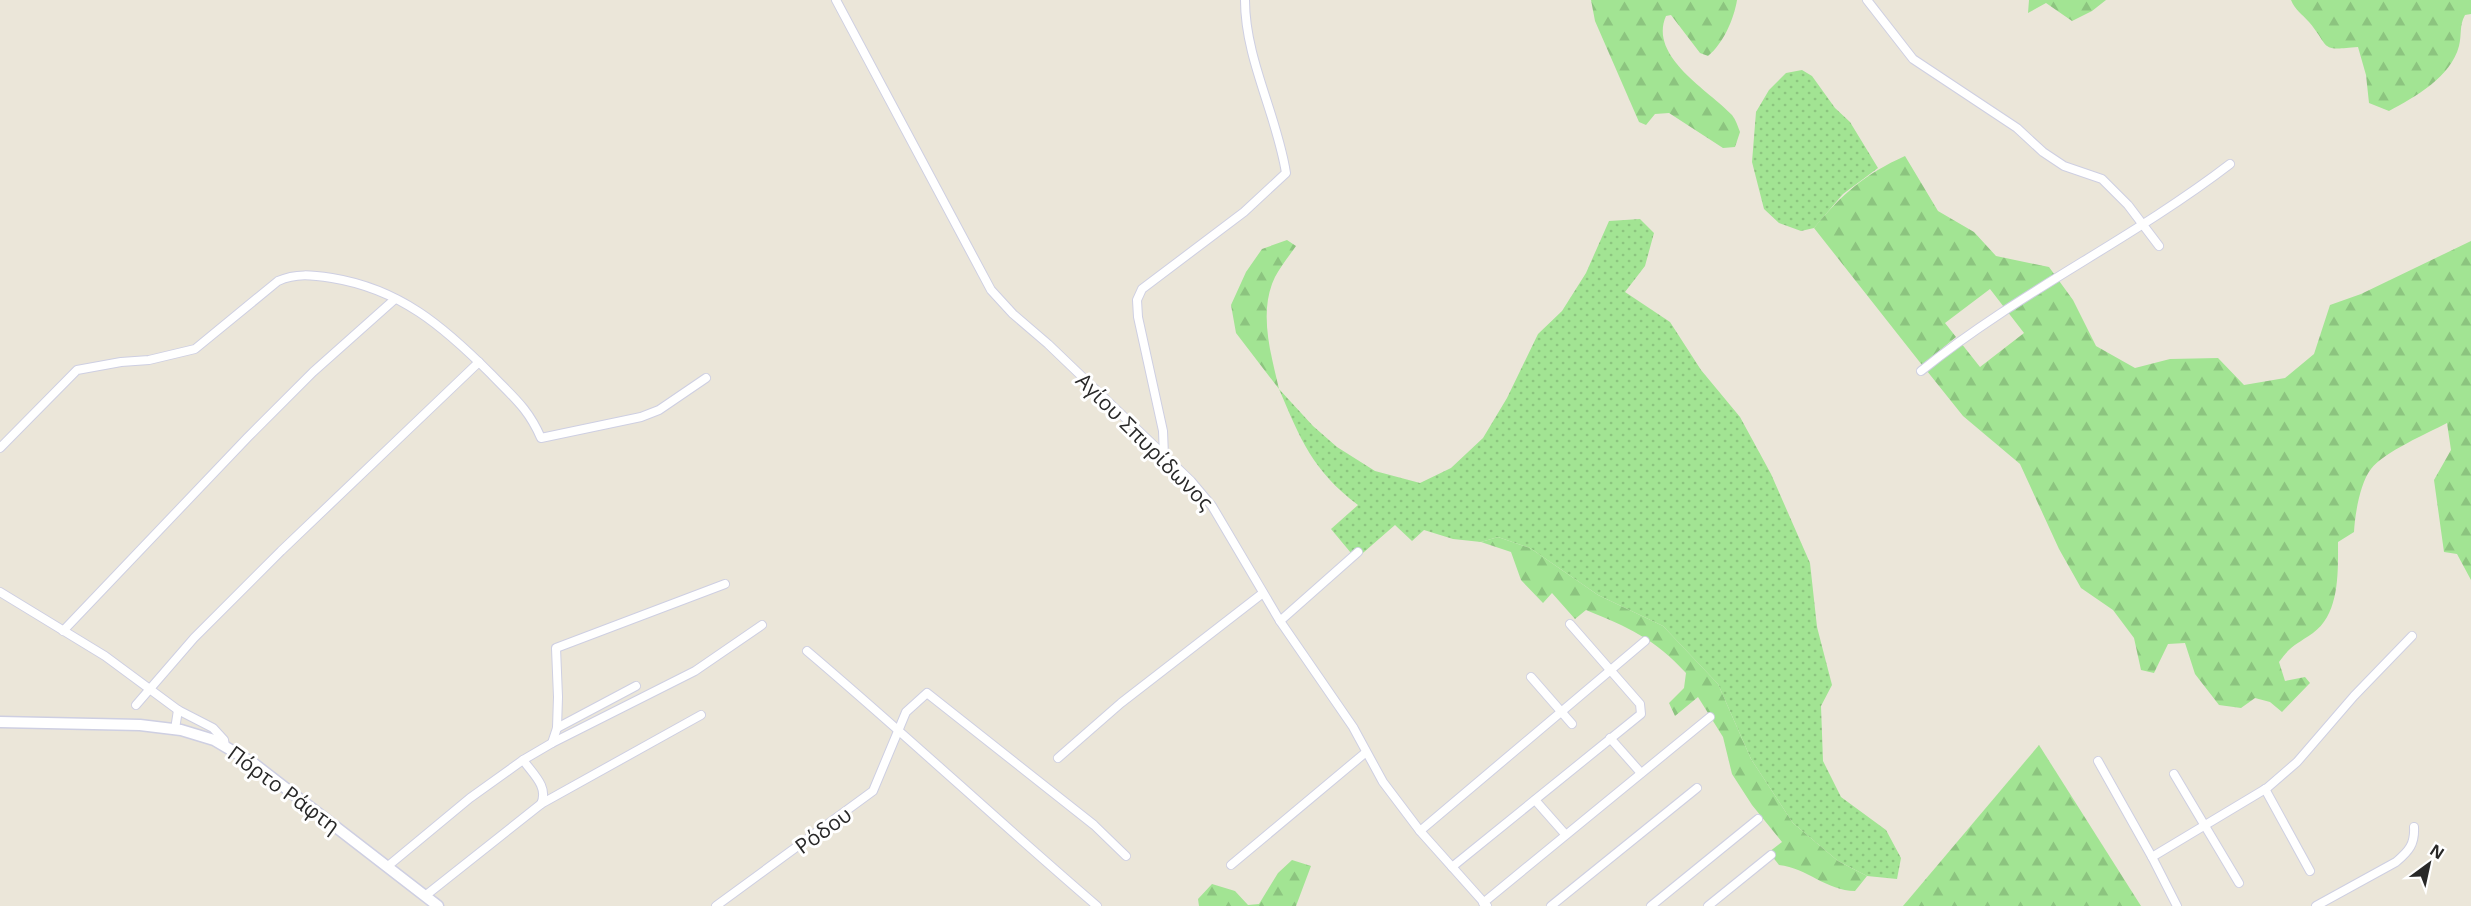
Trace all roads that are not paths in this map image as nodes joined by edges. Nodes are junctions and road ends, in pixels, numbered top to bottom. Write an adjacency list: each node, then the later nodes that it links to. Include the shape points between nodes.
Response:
1 (836, 0): 12 (street, Αγίου Σπυρίδωνος, via 991,290)
2 (1245, 0): 12 (street, via 1253,55 1276,125 1286,173 1244,212 1142,289 1137,300)
3 (1867, 0): 5 (street, via 1913,59 2017,128 2057,161 2102,179)
4 (2230, 164): 5 (street)
5 (2143, 224): 6 (street); 9 (street, via 1988,321)
6 (2159, 246)
7 (395, 299): 8 (street, via 438,323); 11 (street, via 360,283 291,275 278,281 195,349 77,370); 20 (street, via 248,436)
8 (479, 362): 10 (street, via 529,412 541,438 641,417 660,410); 27 (street, via 281,551)
9 (1921, 371)
10 (706, 378)
11 (0, 448)
12 (1164, 456): 16 (street, Αγίου Σπυρίδωνος, via 1212,506)
13 (1358, 552): 17 (street)
14 (725, 584): 35 (street, via 556,648)
15 (0, 592): 20 (street)
16 (1263, 593): 17 (street, Αγίου Σπυρίδωνος); 42 (street, via 1121,703)
17 (1280, 621): 41 (street, Αγίου Σπυρίδωνος, via 1353,727)
18 (762, 624): 39 (street, via 695,671)
19 (1570, 624): 24 (street)
20 (63, 631): 27 (street)
21 (2412, 636): 48 (street, via 2297,762)
22 (1644, 640): 24 (street)
23 (807, 651): 36 (street)
24 (1611, 671): 30 (street); 38 (street, via 1642,710)
25 (1531, 677): 30 (street)
26 (636, 686): 35 (street)
27 (149, 687): 28 (street); 29 (street)
28 (136, 705)
29 (178, 710): 37 (street); 40 (street, via 213,728)
30 (1562, 712): 34 (street); 54 (street)
31 (701, 715): 50 (street)
32 (1710, 717): 45 (street)
33 (0, 722): 37 (main road, Πόρτο Ράφτη)
34 (1572, 724)
35 (557, 728): 39 (street)
36 (898, 728): 57 (street, Ρόδου, via 918,699 927,693 933,696 1094,825); 66 (street, Ρόδου, via 873,791); 67 (street)
37 (175, 729): 40 (main road, Πόρτο Ράφτη)
38 (1610, 738): 45 (street); 49 (street)
39 (552, 743): 43 (street)
40 (225, 746): 60 (main road, Πόρτο Ράφτη)
41 (1365, 753): 54 (street, Αγίου Σπυρίδωνος); 59 (street)
42 (1058, 758)
43 (523, 760): 50 (street, via 543,789); 60 (street)
44 (2098, 761): 58 (street)
45 (1641, 773): 55 (street)
46 (2174, 774): 52 (street)
47 (1697, 788): 68 (street)
48 (2265, 789): 52 (street); 62 (street)
49 (1535, 800): 55 (street); 61 (street)
50 (541, 804): 64 (street)
51 (1758, 819): 69 (street)
52 (2205, 823): 58 (street); 63 (street)
53 (2414, 826): 72 (street, via 2408,853)
54 (1420, 831): 61 (street, Αγίου Σπυρίδωνος)
55 (1565, 834): 65 (street)
56 (1770, 855): 70 (street)
57 (1126, 856)
58 (2152, 857): 71 (street)
59 (1231, 865)
60 (388, 866): 64 (main road, Πόρτο Ράφτη)
61 (1452, 867): 65 (street, Αγίου Σπυρίδωνος)
62 (2310, 871)
63 (2239, 883)
64 (431, 902)
65 (1485, 904)
66 (716, 906)
67 (1096, 906)
68 (1551, 906)
69 (1651, 906)
70 (1708, 906)
71 (2177, 906)
72 (2316, 906)

